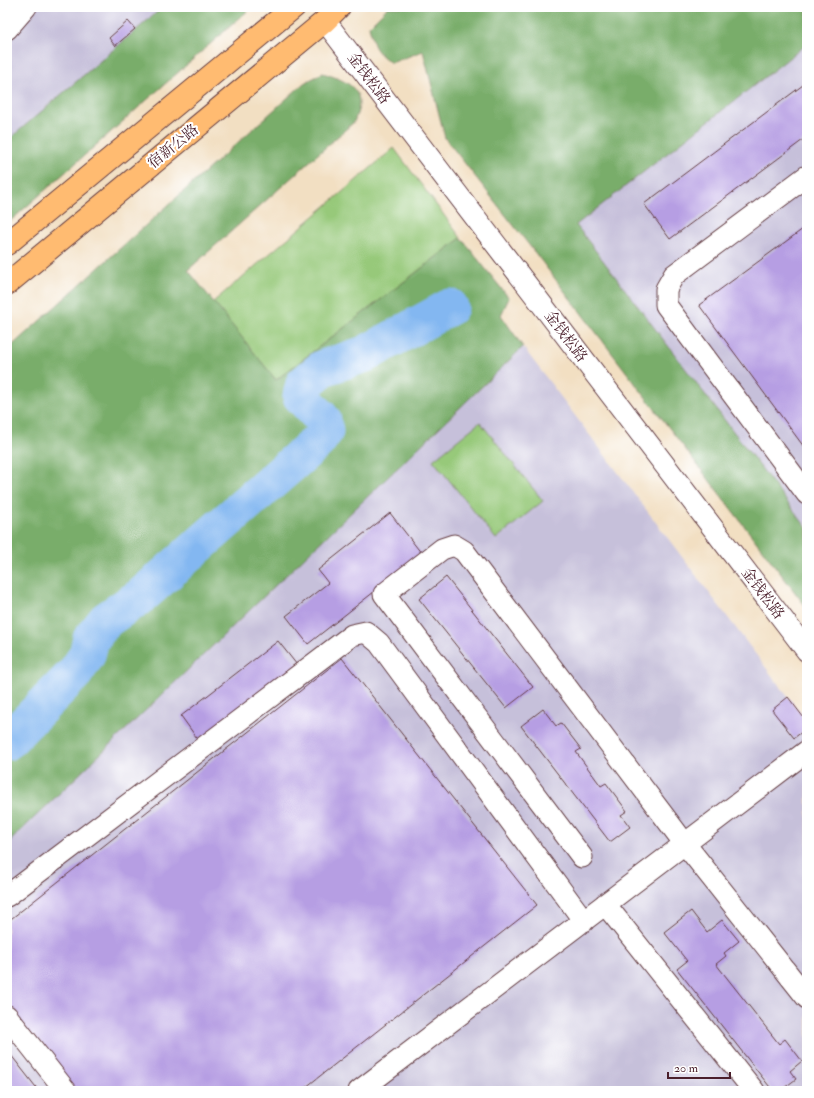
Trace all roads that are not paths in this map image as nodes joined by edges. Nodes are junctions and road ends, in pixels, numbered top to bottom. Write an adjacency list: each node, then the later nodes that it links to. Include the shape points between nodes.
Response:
1 (26, 7): 4 (street)
2 (294, 7): 6 (highway, 宿新公路)
3 (332, 14): 7 (highway, 宿新公路); 9 (street, 金钱松路)
4 (7, 29)
5 (807, 176): 8 (street, via 674,275 666,289 666,305)
6 (7, 244)
7 (7, 284)
8 (807, 494)
9 (807, 651)
10 (807, 751): 11 (street)
11 (685, 844): 12 (street, via 464,551 454,546 442,549 384,594); 14 (street); 16 (street)
12 (582, 857)
13 (7, 896): 15 (street, via 352,635 366,632 379,643)
14 (605, 904): 15 (street); 20 (street)
15 (584, 921): 19 (street)
16 (807, 998)
17 (7, 1016): 18 (street)
18 (66, 1091)
19 (359, 1091)
20 (754, 1091)

